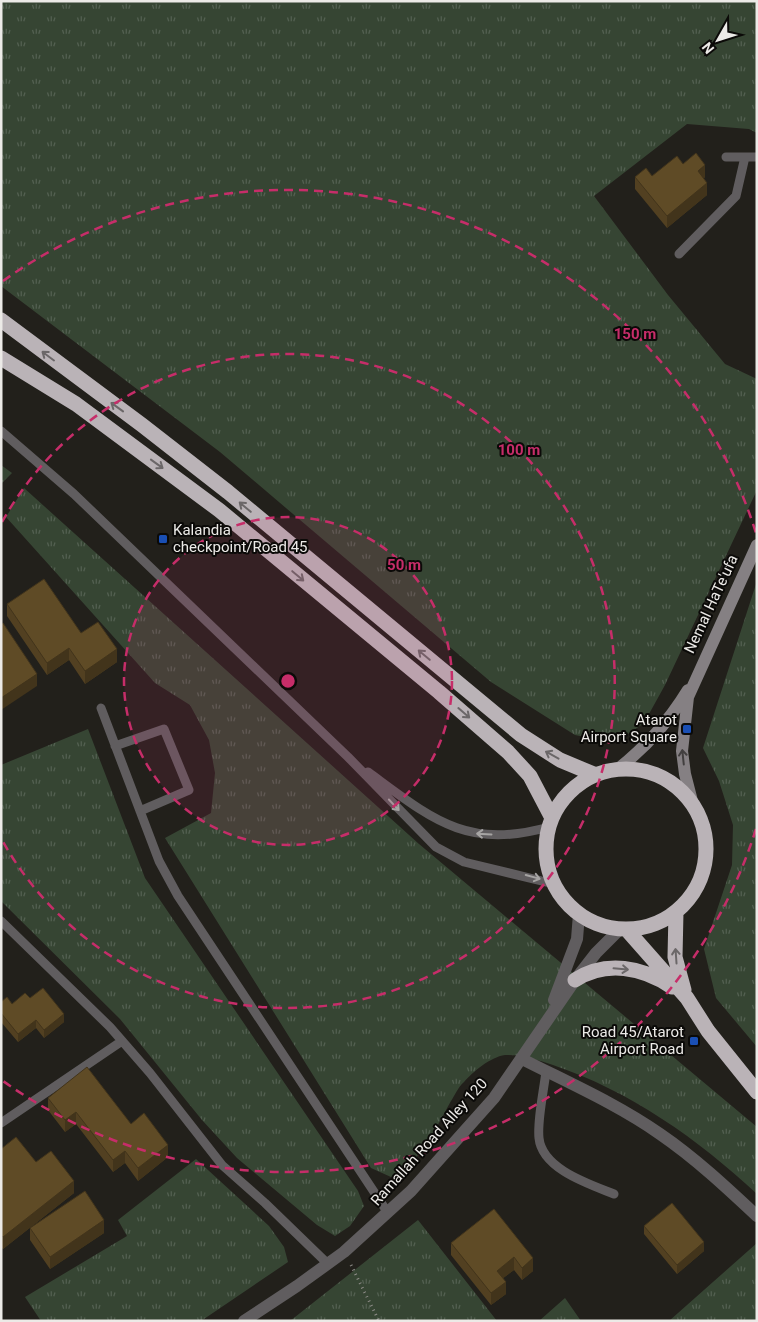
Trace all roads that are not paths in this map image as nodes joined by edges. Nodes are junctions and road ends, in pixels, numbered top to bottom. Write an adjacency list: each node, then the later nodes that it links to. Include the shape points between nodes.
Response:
1 (726, 157): 2 (lane)
2 (745, 157): 3 (lane); 4 (lane, via 736,196)
3 (757, 157)
4 (679, 254)
5 (1, 320): 14 (highway, one-way to 5, via 560,760 521,735 228,492)
6 (1, 358): 17 (highway, one-way to 17, via 76,404 219,510 439,692 508,752 530,776)
7 (1, 431): 12 (lane, via 74,494)
8 (757, 545): 9 (street, Nemal HaTe'ufa)
9 (695, 677): 13 (street, Nemal HaTe'ufa, via 642,750); 15 (street, Nemal HaTe'ufa, one-way to 9, via 682,751 688,697)
10 (101, 708): 11 (lane)
11 (115, 746): 16 (lane); 16 (lane, via 164,729 189,790)
12 (348, 757): 17 (lane, one-way to 12, via 516,835 471,834 453,828 414,806); 18 (lane, one-way to 18, via 424,836 449,855)
13 (618, 769): 14 (highway); 15 (highway, via 660,776 678,788)
14 (596, 775): 17 (highway, via 570,792)
15 (693, 805): 19 (highway, via 703,826 706,862 693,895)
16 (140, 810): 32 (lane, via 159,862 178,896)
17 (551, 822): 18 (highway, via 546,856)
18 (554, 884): 20 (highway, via 564,901)
19 (676, 912): 22 (highway, via 648,927); 24 (highway, one-way to 19, via 675,957)
20 (579, 914): 22 (highway, via 594,923); 25 (street, Ramallah Road Alley 120, via 577,939)
21 (1, 922): 26 (lane)
22 (623, 930): 23 (street, Ramallah Road Alley 120, via 596,953); 24 (highway)
23 (575, 980): 24 (highway, one-way to 24, via 596,970 624,968 658,977); 25 (street, Ramallah Road Alley 120)
24 (687, 998): 29 (highway, via 708,1031)
25 (546, 1019): 27 (street, Ramallah Road Alley 120)
26 (122, 1041): 30 (lane); 34 (lane, via 222,1165)
27 (522, 1058): 28 (street); 32 (street, Ramallah Road Alley 120, via 494,1098)
28 (546, 1071): 31 (lane, via 539,1139 549,1159 568,1175); 33 (street, via 613,1104 660,1134 705,1168)
29 (757, 1092)
30 (1, 1123)
31 (614, 1194)
32 (388, 1213): 34 (street, Ramallah Road Alley 120)
33 (757, 1216)
34 (328, 1264): 35 (street, Ramallah Road Alley 120)
35 (244, 1321)

